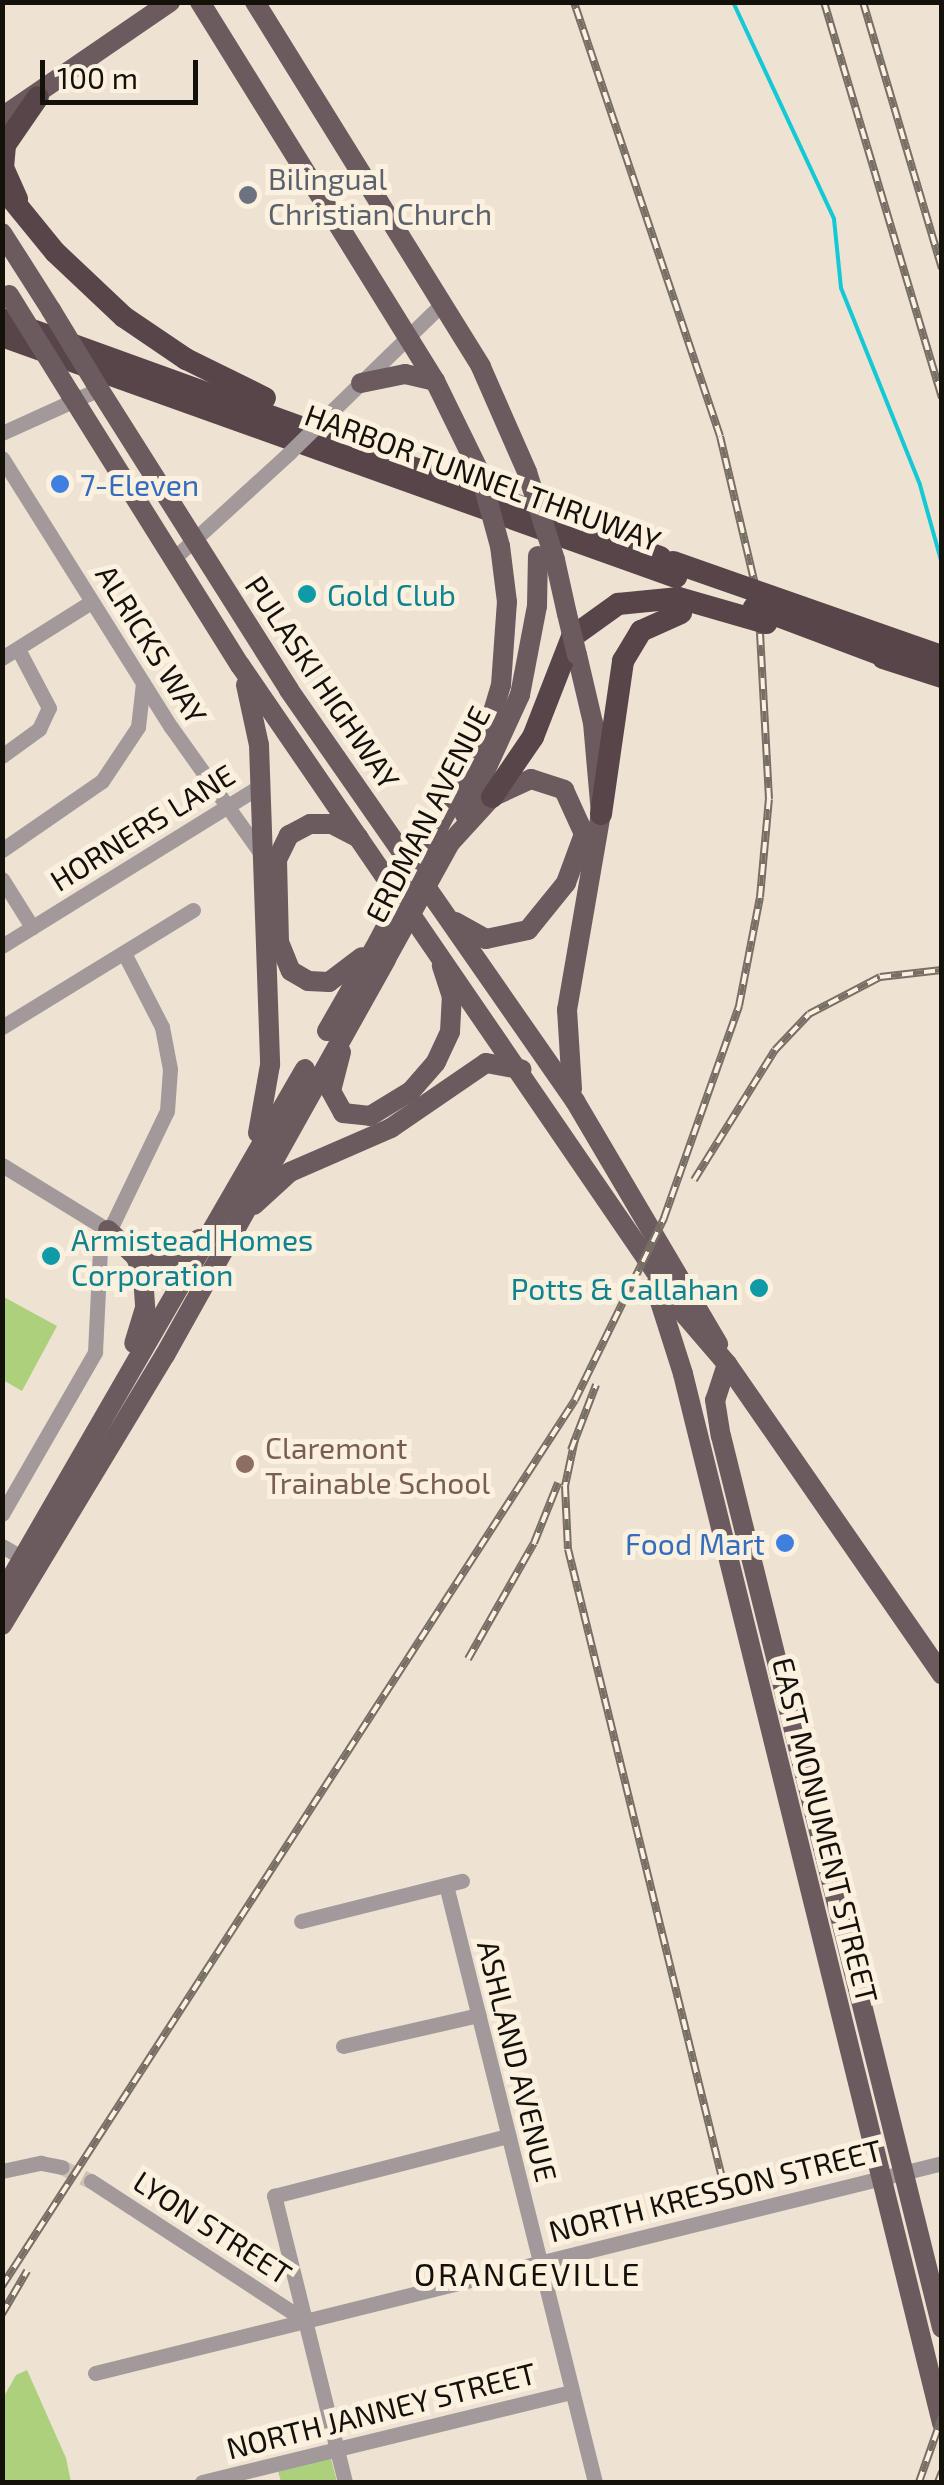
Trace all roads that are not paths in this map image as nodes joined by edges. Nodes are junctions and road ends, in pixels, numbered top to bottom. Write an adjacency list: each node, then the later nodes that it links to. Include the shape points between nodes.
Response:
1 (170, 2): 4 (main road)
2 (200, 2): 13 (main road, ERDMAN AVENUE)
3 (255, 2): 10 (main road, ERDMAN AVENUE)
4 (38, 98): 5 (main road); 7 (highway, via 12,131 3,156 6,180)
5 (2, 116)
6 (2, 186): 7 (highway)
7 (38, 231): 18 (highway, via 102,298 156,340)
8 (2, 232): 16 (main road, PULASKI HIGHWAY, bridge, via 50,310)
9 (6, 290): 16 (main road, PULASKI HIGHWAY, bridge)
10 (442, 304): 13 (street); 21 (main road, ERDMAN AVENUE, bridge, via 494,392 527,472)
11 (2, 320): 18 (highway, HARBOR TUNNEL THRUWAY)
12 (2, 336): 23 (highway, HARBOR TUNNEL THRUWAY)
13 (408, 337): 14 (main road, ERDMAN AVENUE); 15 (street)
14 (435, 381): 15 (main road, via 405,374); 41 (main road, ERDMAN AVENUE, bridge, via 480,473 507,602 501,685)
15 (361, 383): 20 (street, bridge)
16 (82, 396): 17 (street); 20 (main road, PULASKI HIGHWAY, via 113,410); 22 (main road, PULASKI HIGHWAY)
17 (2, 433)
18 (364, 444): 23 (highway, HARBOR TUNNEL THRUWAY)
19 (2, 458): 24 (street, ALRICKS WAY)
20 (192, 542): 22 (street); 34 (main road, PULASKI HIGHWAY)
21 (546, 558): 40 (main road, bridge, via 593,724); 41 (main road, ERDMAN AVENUE, via 520,695)
22 (172, 560): 29 (main road, PULASKI HIGHWAY)
23 (677, 588): 26 (highway, HARBOR TUNNEL THRUWAY, bridge); 28 (highway, HARBOR TUNNEL THRUWAY, bridge); 28 (highway, bridge, via 801,636); 38 (highway, via 618,604 572,637 533,737); 40 (highway, via 623,661)
24 (92, 602): 25 (street); 31 (street, ALRICKS WAY)
25 (18, 649): 27 (street); 36 (street, via 49,708 39,729)
26 (942, 656)
27 (2, 658)
28 (900, 662): 30 (highway, HARBOR TUNNEL THRUWAY)
29 (240, 664): 35 (main road, PULASKI HIGHWAY); 37 (main road, via 257,724)
30 (942, 677)
31 (143, 683): 32 (street, ALRICKS WAY); 33 (street)
32 (162, 712): 33 (street); 39 (street, ALRICKS WAY)
33 (138, 726): 43 (street, via 83,798)
34 (324, 740): 35 (main road); 47 (main road, PULASKI HIGHWAY)
35 (301, 755): 42 (main road, PULASKI HIGHWAY)
36 (2, 756)
37 (260, 786): 39 (street, HORNERS LANE); 44 (main road)
38 (492, 797): 41 (main road); 47 (main road, via 531,780 564,790 582,822 578,858 552,905 518,936 486,938)
39 (227, 810): 44 (street, ALRICKS WAY); 48 (street, HORNERS LANE)
40 (602, 814): 55 (main road, via 566,1023)
41 (444, 835): 51 (main road, ERDMAN AVENUE, bridge)
42 (360, 838): 49 (main road, PULASKI HIGHWAY); 51 (main road, via 320,823 299,828 283,842 277,860 280,951 290,971 319,983)
43 (2, 850)
44 (262, 855): 57 (main road, via 270,1087)
45 (2, 879): 48 (street)
46 (193, 910): 52 (street)
47 (446, 915): 55 (main road, PULASKI HIGHWAY)
48 (32, 927): 50 (street, HORNERS LANE)
49 (430, 937): 51 (main road, via 452,997 444,1048 397,1102 352,1117 338,1108 331,1082); 54 (main road, PULASKI HIGHWAY)
50 (2, 946)
51 (382, 950): 57 (main road, ERDMAN AVENUE); 58 (main road, ERDMAN AVENUE)
52 (124, 953): 53 (street); 60 (street, via 162,1027 170,1092 158,1138)
53 (2, 1027)
54 (522, 1069): 58 (main road, via 486,1063 380,1134 279,1180); 61 (main road, PULASKI HIGHWAY)
55 (574, 1101): 62 (main road, PULASKI HIGHWAY, via 695,1299)
56 (2, 1165): 60 (street)
57 (241, 1177): 59 (main road, ERDMAN AVENUE)
58 (235, 1224): 68 (main road, ERDMAN AVENUE)
59 (210, 1227): 60 (main road, via 162,1263); 63 (main road, ERDMAN AVENUE)
60 (108, 1230): 63 (main road, via 136,1257 146,1298); 64 (street, via 96,1266 95,1352)
61 (642, 1254): 62 (main road, PULASKI HIGHWAY); 78 (main road, EAST MONUMENT STREET, via 683,1374)
62 (727, 1364): 69 (main road, PULASKI HIGHWAY); 77 (main road, EAST MONUMENT STREET, via 716,1400 721,1436)
63 (102, 1422): 66 (main road, ERDMAN AVENUE)
64 (2, 1514)
65 (2, 1546): 66 (street)
66 (23, 1558): 67 (main road, ERDMAN AVENUE)
67 (2, 1594)
68 (2, 1626)
69 (942, 1675)
70 (300, 1921): 71 (street, ASHLAND AVENUE, via 454,1883)
71 (478, 2015): 72 (street); 73 (street, ASHLAND AVENUE)
72 (343, 2046)
73 (508, 2136): 80 (street, ASHLAND AVENUE); 81 (street, via 274,2196)
74 (942, 2163): 77 (street, NORTH KRESSON STREET)
75 (62, 2166): 76 (street)
76 (2, 2171)
77 (904, 2172): 78 (street, NORTH KRESSON STREET); 82 (main road, EAST MONUMENT STREET)
78 (880, 2178): 80 (street, NORTH KRESSON STREET); 85 (main road, EAST MONUMENT STREET)
79 (91, 2181): 81 (street, LYON STREET)
80 (539, 2262): 81 (street, NORTH KRESSON STREET); 84 (street, ASHLAND AVENUE)
81 (304, 2320): 83 (street, NORTH KRESSON STREET); 86 (street)
82 (942, 2328)
83 (95, 2372)
84 (572, 2392): 86 (street, NORTH JANNEY STREET); 89 (street, ASHLAND AVENUE)
85 (942, 2423)
86 (337, 2448): 87 (street, NORTH JANNEY STREET); 88 (street)
87 (202, 2482)
88 (345, 2482)
89 (595, 2482)

